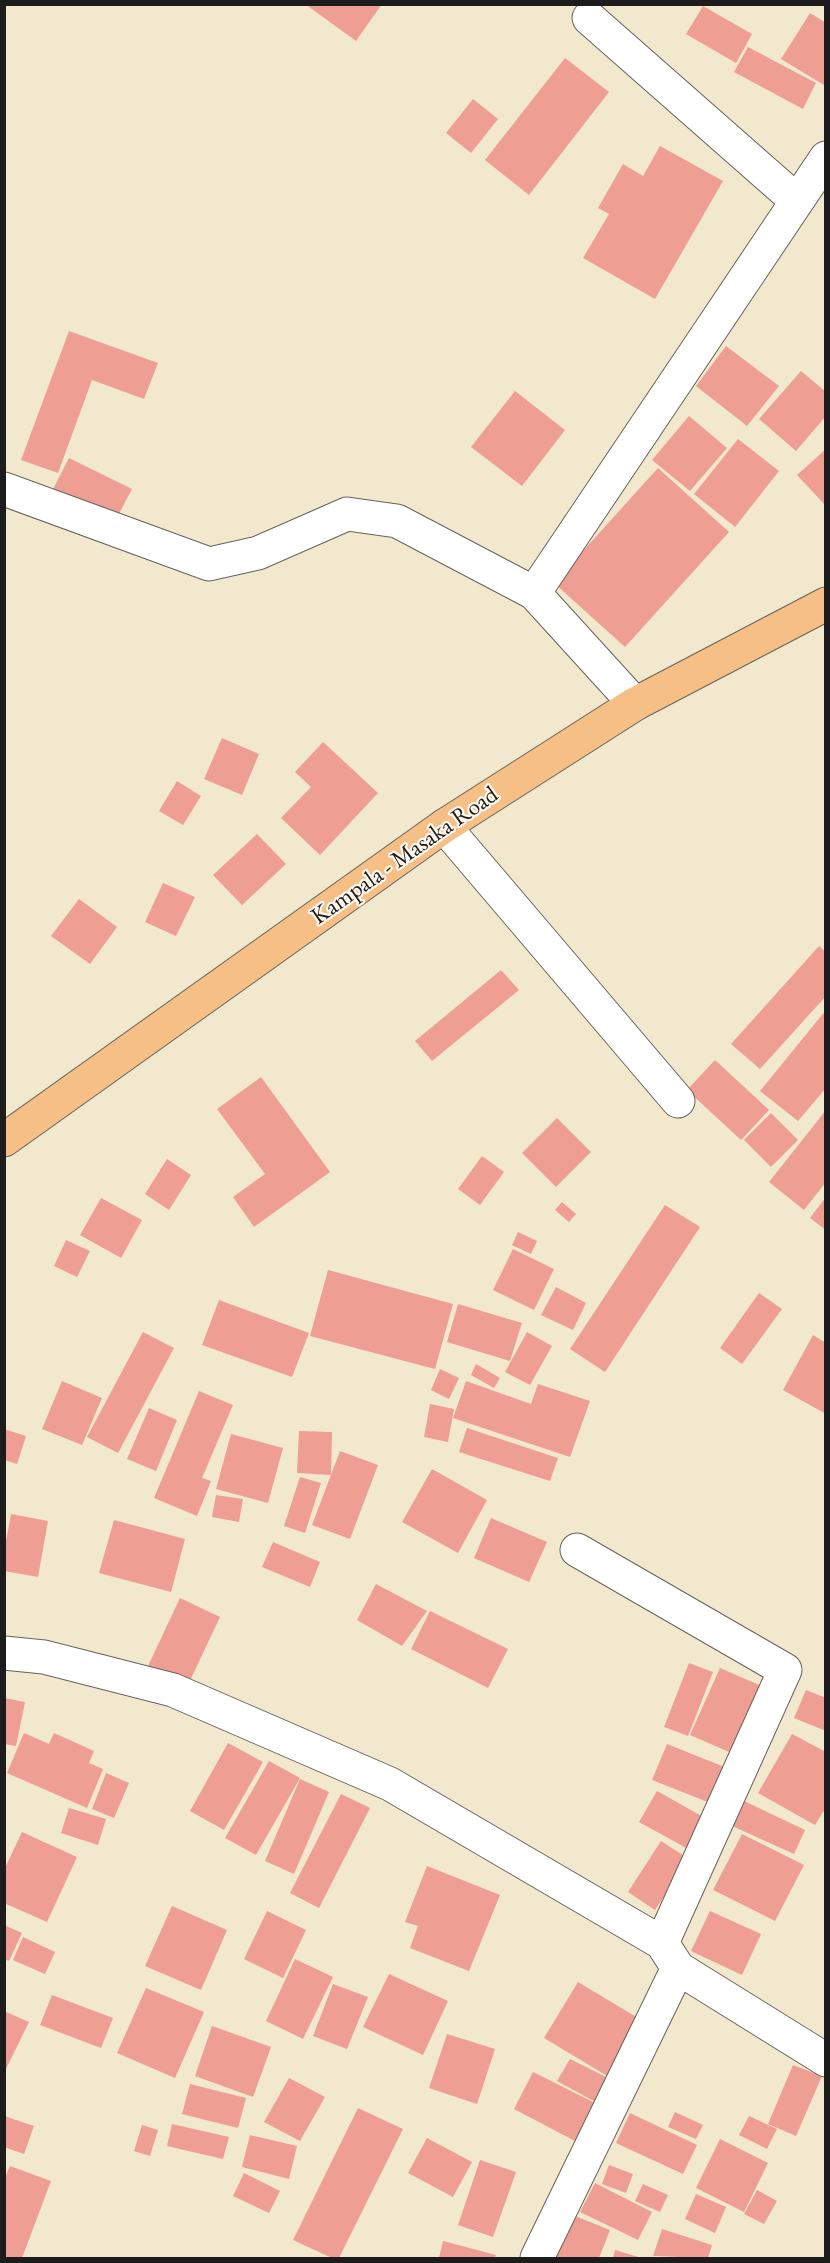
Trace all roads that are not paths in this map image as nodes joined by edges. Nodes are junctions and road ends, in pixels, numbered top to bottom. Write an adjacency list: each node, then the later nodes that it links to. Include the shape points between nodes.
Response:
1 (589, 18): 3 (street)
2 (825, 158): 3 (street)
3 (797, 201): 5 (street)
4 (4, 489): 5 (street, via 209,564 258,553 347,514 397,521)
5 (534, 593): 7 (street)
6 (825, 604): 7 (main road, Kampala - Masaka Road)
7 (635, 704): 8 (main road, Kampala - Masaka Road)
8 (444, 826): 9 (street); 10 (main road, Kampala - Masaka Road)
9 (678, 1101)
10 (5, 1138)
11 (577, 1550): 13 (street, via 786,1670)
12 (4, 1653): 13 (street, via 44,1657 173,1690 390,1784)
13 (670, 1955): 14 (street); 15 (street)
14 (825, 2060)
15 (537, 2259)

